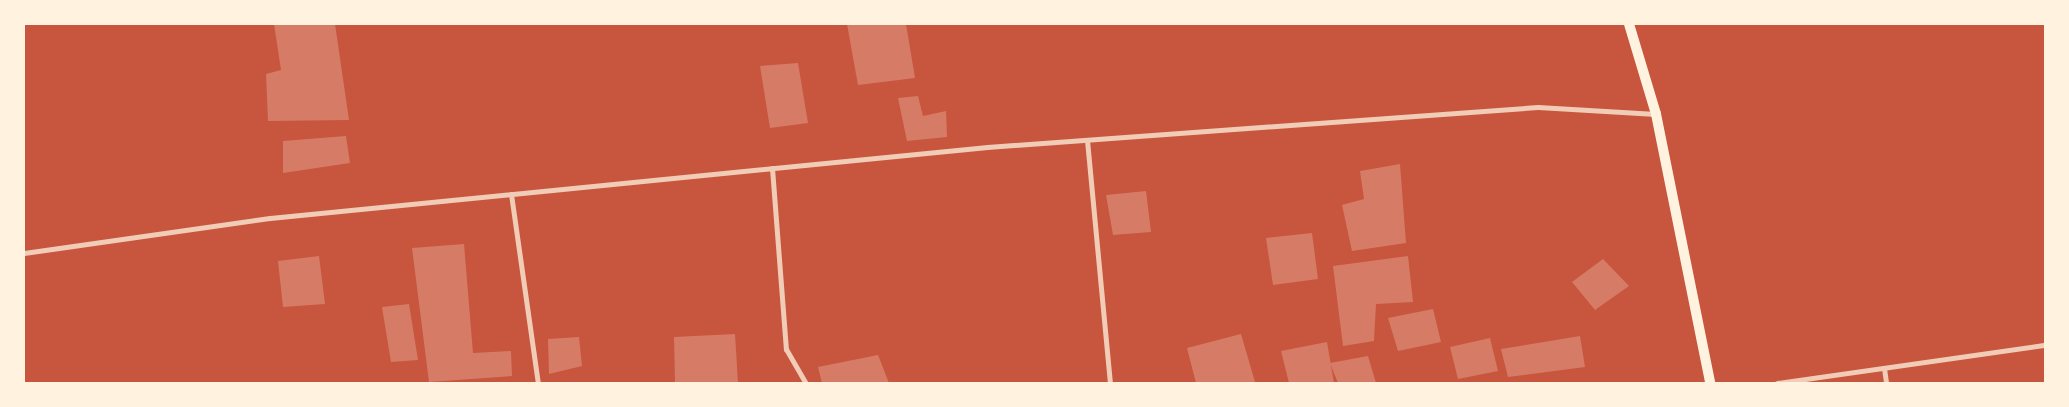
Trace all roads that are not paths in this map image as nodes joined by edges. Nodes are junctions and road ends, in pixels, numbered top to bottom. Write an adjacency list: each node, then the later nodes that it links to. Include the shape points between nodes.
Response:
1 (1629, 24): 2 (main road)
2 (1656, 114): 3 (street, via 1538,107); 12 (main road)
3 (1088, 140): 4 (street); 11 (street)
4 (772, 168): 5 (street); 10 (street, via 786,349)
5 (511, 194): 6 (street, via 270,218); 9 (street)
6 (24, 253)
7 (2045, 346): 8 (street)
8 (1884, 368): 13 (street); 14 (street)
9 (538, 383)
10 (806, 383)
11 (1110, 383)
12 (1710, 383)
13 (1777, 383)
14 (1886, 383)

